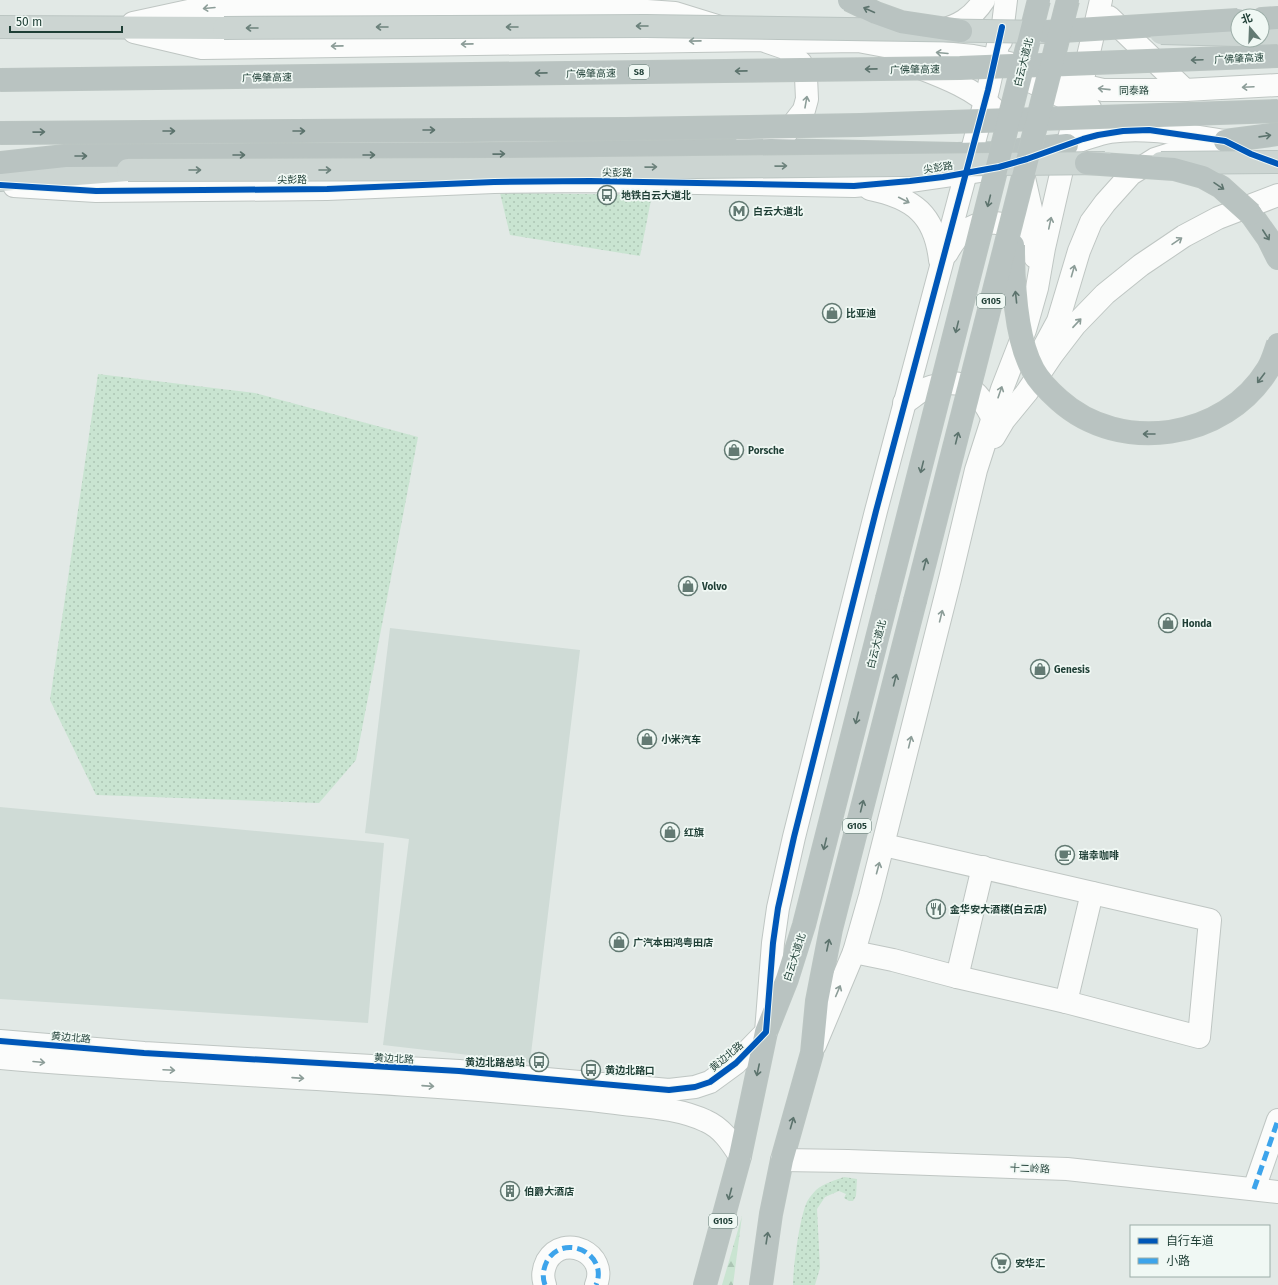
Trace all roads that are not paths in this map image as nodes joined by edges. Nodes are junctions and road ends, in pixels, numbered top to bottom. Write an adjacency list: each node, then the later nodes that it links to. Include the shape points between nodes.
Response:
1 (849, 0): 10 (highway, one-way to 1, bridge, via 901,22)
2 (984, 0): 14 (street, via 976,11 951,28)
3 (1006, 0): 16 (street, via 1001,41 1005,54)
4 (1039, 0): 50 (highway, 白云大道北 / G105, one-way to 50, bridge, via 804,925 787,979)
5 (1068, 0): 37 (highway, G105, bridge)
6 (1100, 3): 20 (street); 21 (street)
7 (1230, 20): 11 (highway, bridge)
8 (0, 27): 9 (main road)
9 (113, 27): 10 (main road, one-way to 9, bridge, via 646,26); 13 (street, one-way to 9, via 202,48); 13 (street, one-way to 9, via 675,13 550,4 207,7)
10 (961, 31): 11 (main road, bridge)
11 (1046, 32): 12 (main road, bridge)
12 (1230, 35)
13 (762, 40): 14 (street); 27 (street, one-way to 13, via 765,142 787,132 804,110 808,88 801,63 785,48)
14 (858, 41): 16 (street, one-way to 14); 40 (street, via 961,85 988,103 1000,118 1018,153 1029,195)
15 (1278, 56): 17 (highway, 广佛肇高速 / S8, one-way to 17, bridge, via 952,68)
16 (1003, 62): 21 (street, via 1032,82); 39 (street, via 988,90)
17 (0, 80)
18 (1278, 85): 19 (street, 同泰路, one-way to 19)
19 (1218, 89): 20 (street, 同泰路); 25 (street)
20 (1185, 90): 21 (street, 同泰路, one-way to 21, via 1110,90 1090,87)
21 (1079, 94): 25 (street, via 1086,107); 26 (street)
22 (1278, 111): 23 (highway, one-way to 22, bridge, via 860,125)
23 (0, 133)
24 (1278, 134): 25 (highway, one-way to 24)
25 (1225, 142): 26 (street, 尖彭路, via 1149,130 1123,130); 30 (street); 43 (street, one-way to 25, via 1058,321 1079,251 1091,222 1105,203 1131,174 1155,159)
26 (1067, 145): 27 (highway, via 957,154); 35 (street, 尖彭路, via 999,167 936,178); 40 (street, one-way to 26)
27 (732, 151): 28 (highway, one-way to 27, via 65,156)
28 (0, 163)
29 (1086, 163): 30 (main road, bridge); 31 (main road, one-way to 29, bridge); 38 (highway, one-way to 38, bridge, via 1174,169 1210,180 1251,214)
30 (1278, 163)
31 (128, 170): 32 (highway); 33 (main road)
32 (0, 171)
33 (0, 180)
34 (0, 185): 35 (street, 尖彭路, via 96,191 327,189 494,182)
35 (854, 186): 39 (street, one-way to 39, via 896,196 916,207 934,231)
36 (1278, 195): 43 (street, one-way to 36, via 1027,392 1075,325 1105,294 1141,265 1184,236 1218,218)
37 (1014, 210): 41 (highway, one-way to 37, bridge, via 1268,368 1246,397 1203,424 1168,432 1142,434 1102,427 1086,419 1051,393 1034,372 1025,351 1014,282); 52 (highway, G105, one-way to 37, bridge, via 817,1001 831,929)
38 (1278, 258)
39 (941, 265): 40 (street, via 963,232 981,224 1001,223 1010,226 1023,237 1030,248); 42 (street)
40 (1037, 288): 43 (street, one-way to 40, via 1002,389 1025,330)
41 (1278, 344)
42 (904, 403): 43 (street, via 926,388 952,382 965,385 974,392); 50 (street, via 783,885 773,943)
43 (998, 419): 44 (street, one-way to 43, via 976,470)
44 (884, 845): 45 (street); 47 (street, one-way to 44)
45 (983, 868): 46 (street); 48 (street)
46 (1092, 893): 49 (street); 49 (street, via 1210,920 1199,1037)
47 (854, 952): 48 (street); 52 (street, one-way to 47)
48 (957, 977): 49 (street)
49 (1066, 1002)
50 (766, 1032): 51 (street, 黄边北路, via 736,1063 710,1082 695,1087 669,1090 460,1071 144,1053); 55 (highway, 白云大道北 / G105, one-way to 55)
51 (0, 1041)
52 (812, 1053): 56 (highway, G105, one-way to 52)
53 (0, 1058): 55 (street, one-way to 55, via 456,1088 644,1106 672,1110 708,1121 722,1132)
54 (1278, 1120): 57 (street)
55 (740, 1156): 62 (highway, 白云大道北 / G105, one-way to 62)
56 (782, 1160): 57 (street, 十二岭路, via 1067,1169); 59 (highway, G105, one-way to 56, via 771,1214)
57 (1254, 1189): 58 (street, 十二岭路)
58 (1278, 1192)
59 (762, 1282)
60 (545, 1285): 61 (street, via 543,1273 549,1257 556,1251 575,1247 584,1250 597,1264 599,1274)
61 (596, 1285)
62 (705, 1285)

